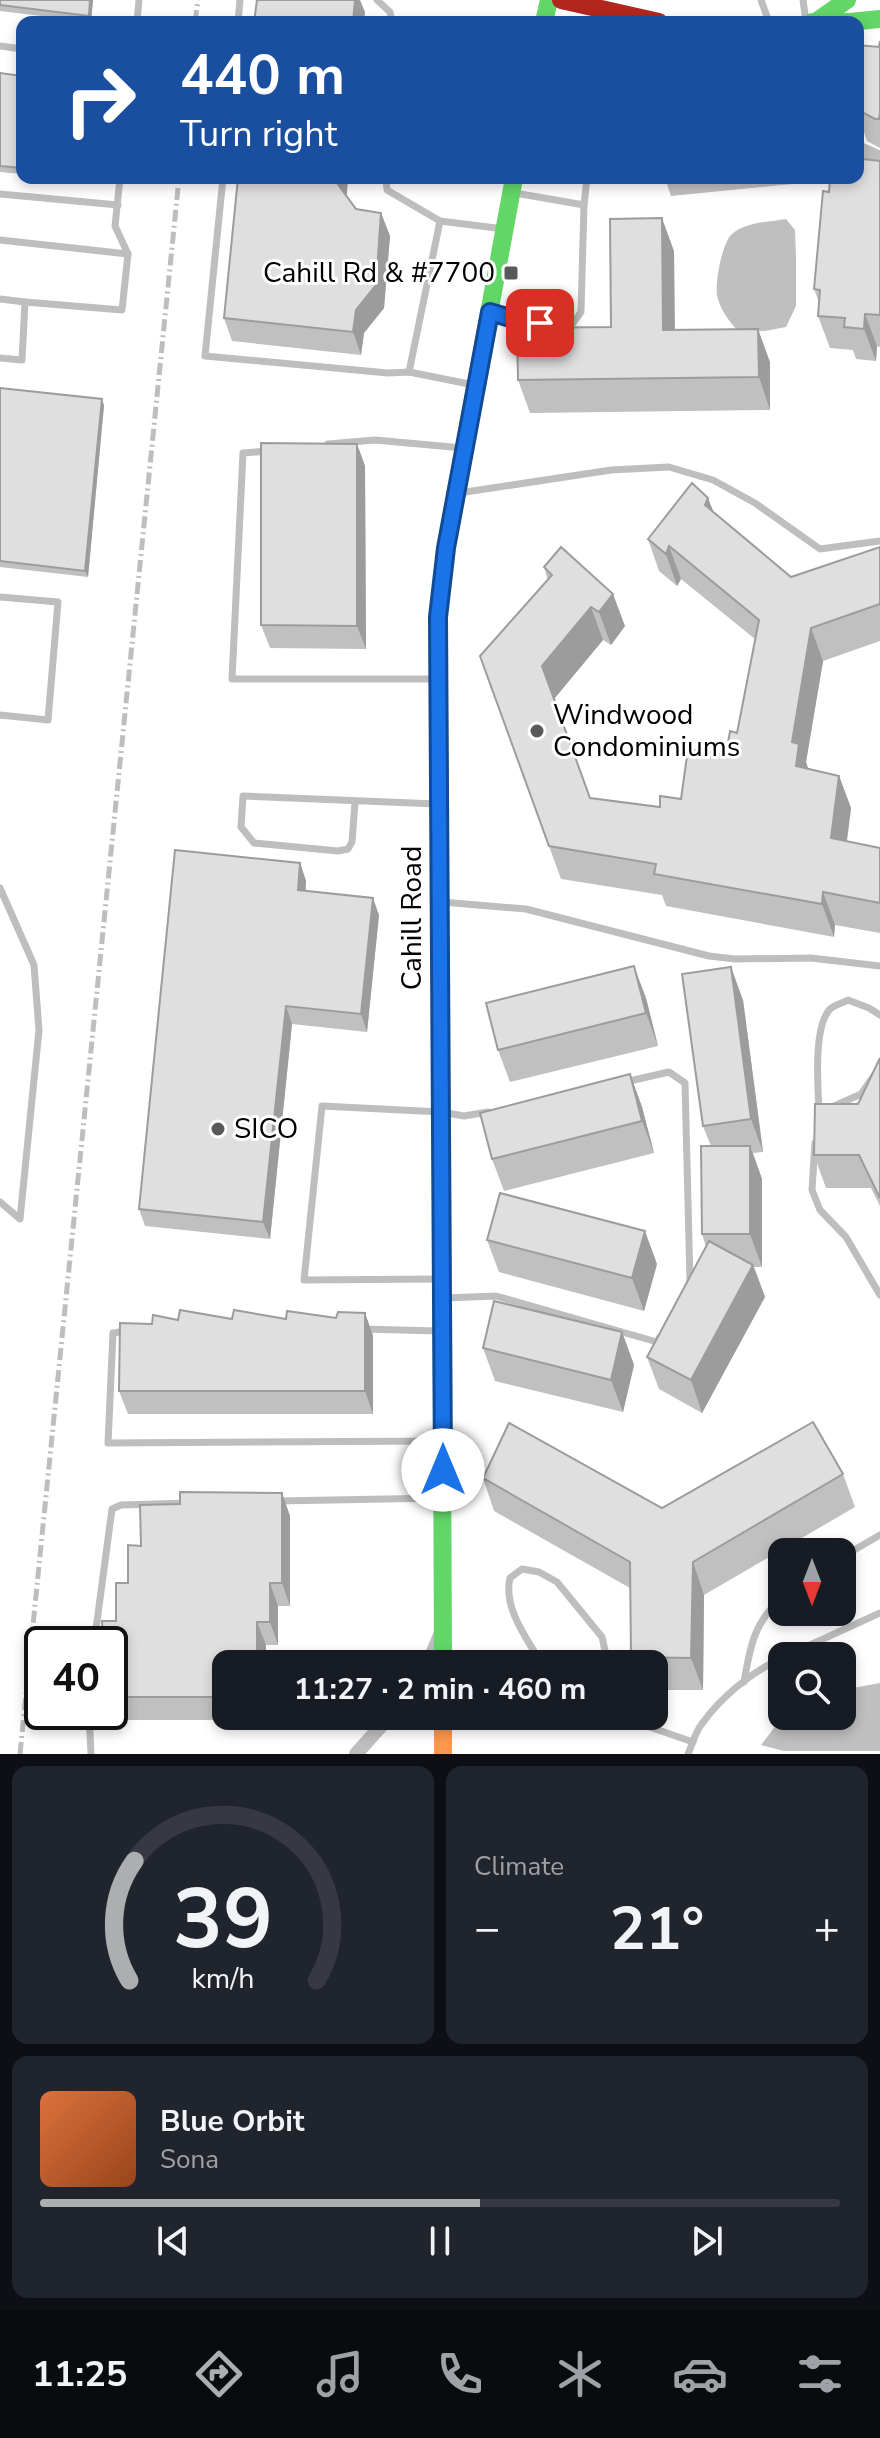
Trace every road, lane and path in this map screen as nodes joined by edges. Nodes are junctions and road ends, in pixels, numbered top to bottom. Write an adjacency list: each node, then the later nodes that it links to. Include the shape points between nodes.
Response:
1 (377, 0): 4 (lane)
2 (561, 0): 5 (street)
3 (847, 0): 6 (street)
4 (391, 16)
5 (629, 16)
6 (822, 16)
7 (120, 184): 13 (lane)
8 (222, 184): 23 (lane, via 205,356)
9 (386, 184): 15 (lane, via 387,190)
10 (586, 184): 14 (lane)
11 (513, 185): 14 (lane); 16 (street, Cahill Road)
12 (0, 194): 13 (lane)
13 (118, 205): 18 (lane, via 115,226)
14 (584, 205): 21 (lane, via 581,312 570,327)
15 (440, 221): 16 (lane); 23 (lane)
16 (506, 230): 21 (street, Cahill Road)
17 (0, 240): 18 (lane)
18 (128, 254): 20 (lane, via 122,310)
19 (0, 299): 20 (lane)
20 (25, 302): 22 (lane, via 22,360)
21 (490, 312): 24 (street, Cahill Road)
22 (0, 358)
23 (409, 372): 24 (lane)
24 (476, 386): 26 (street, Cahill Road)
25 (317, 446): 26 (lane, via 375,440)
26 (465, 448): 28 (street, Cahill Road)
27 (273, 450): 31 (lane, via 243,453 232,679)
28 (456, 493): 29 (lane, via 611,470 669,467 713,480 820,549); 31 (street, Cahill Road, via 438,617)
29 (880, 541)
30 (0, 597): 32 (lane, via 58,602 48,720)
31 (439, 679): 34 (street, Cahill Road)
32 (0, 715)
33 (355, 802): 33 (lane, via 243,796 241,827 254,843 348,849); 34 (lane)
34 (439, 804): 36 (street, Cahill Road)
35 (0, 888): 46 (lane, via 34,965 39,1030 20,1219)
36 (440, 902): 37 (lane, via 526,909 709,956); 42 (street, Cahill Road)
37 (880, 966)
38 (880, 1015): 43 (lane, via 848,1000 830,1009 822,1025 817,1068)
39 (880, 1067): 43 (lane, via 861,1094)
40 (622, 1083): 48 (lane, via 669,1072 685,1083 692,1279)
41 (497, 1110): 42 (lane, via 464,1116)
42 (441, 1112): 47 (street, Cahill Road); 47 (lane, via 322,1106 304,1280)
43 (819, 1113): 44 (lane)
44 (817, 1126)
45 (815, 1140): 49 (lane, via 812,1190 820,1210 846,1237)
46 (0, 1202)
47 (442, 1289): 52 (lane, via 496,1296 657,1342); 53 (street, Cahill Road)
48 (685, 1291)
49 (880, 1295)
50 (141, 1329): 54 (lane, via 113,1333 108,1443)
51 (351, 1329): 53 (lane)
52 (664, 1329)
53 (442, 1331): 54 (street, Cahill Road)
54 (443, 1441): 55 (street, Cahill Road)
55 (443, 1498): 56 (lane); 63 (street, Cahill Road)
56 (270, 1502)
57 (195, 1503): 62 (lane, via 112,1509)
58 (880, 1535): 59 (lane)
59 (856, 1549)
60 (768, 1610): 70 (lane, via 750,1645)
61 (880, 1613): 64 (lane)
62 (96, 1626)
63 (444, 1627): 65 (street); 66 (street, Cahill Road)
64 (817, 1642)
65 (434, 1650)
66 (443, 1650)
67 (534, 1650): 68 (lane, via 510,1605 507,1588 522,1569 557,1582 602,1637)
68 (605, 1650)
69 (768, 1664): 70 (lane)
70 (744, 1682): 75 (lane, via 699,1727)
71 (90, 1730): 76 (lane)
72 (377, 1730): 77 (street)
73 (443, 1730): 78 (street)
74 (658, 1730): 75 (lane)
75 (693, 1742): 79 (lane)
76 (91, 1754)
77 (356, 1754)
78 (443, 1754)
79 (688, 1754)

